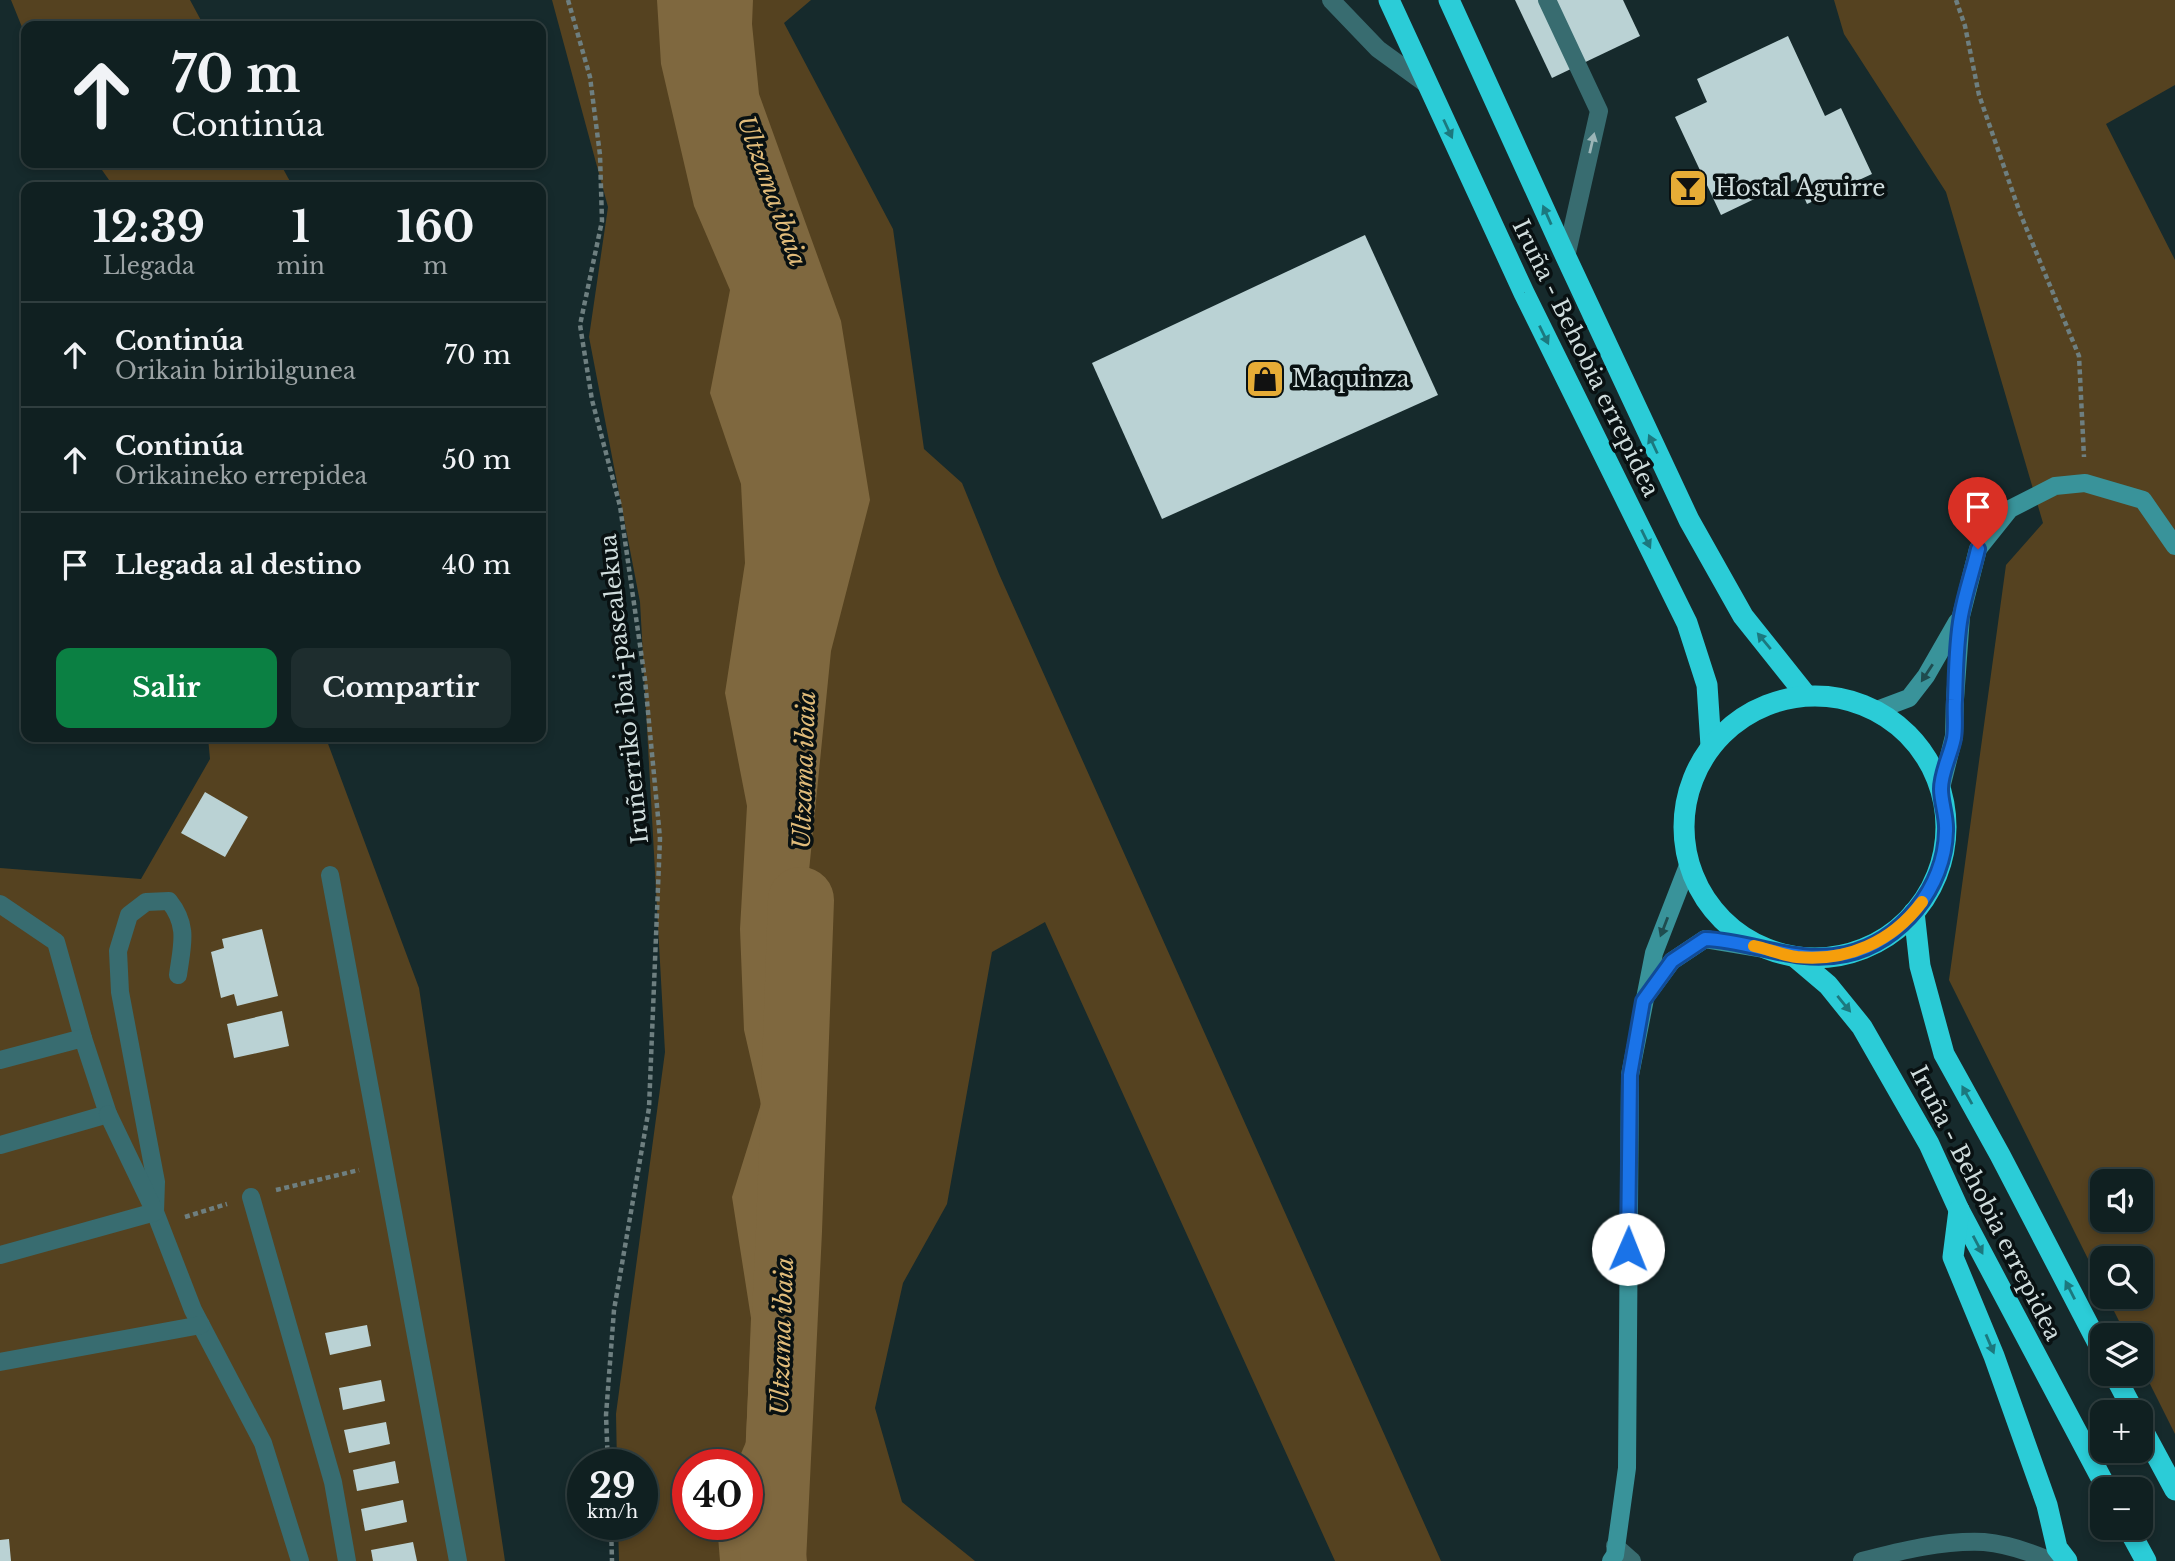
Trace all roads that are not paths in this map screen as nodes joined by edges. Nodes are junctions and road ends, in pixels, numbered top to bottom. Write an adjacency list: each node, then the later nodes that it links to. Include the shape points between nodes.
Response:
1 (1331, 0): 5 (street, via 1377,49)
2 (1390, 0): 5 (highway, Iruña - Behobia errepidea)
3 (1449, 0): 6 (highway, Iruña - Behobia errepidea, one-way to 3)
4 (1547, 0): 6 (street, one-way to 4, via 1599,111)
5 (1429, 86): 11 (highway, Iruña - Behobia errepidea, one-way to 11, via 1524,293 1687,623 1707,685)
6 (1566, 257): 9 (highway, Iruña - Behobia errepidea, one-way to 6, via 1743,616 1708,555)
7 (2175, 546): 8 (street, via 2143,500 2085,483 2055,486 2010,509 1978,549)
8 (1961, 616): 10 (street, one-way to 10, via 1909,698); 12 (street, via 1954,736)
9 (1806, 695): 10 (highway, via 1843,698); 11 (highway, via 1753,710)
10 (1877, 710): 12 (highway, via 1905,730 1926,756)
11 (1711, 746): 13 (highway, via 1691,782 1686,802 1684,843)
12 (1941, 788): 16 (highway, via 1946,832 1943,854 1927,895)
13 (1689, 863): 17 (highway, via 1709,906 1744,937); 20 (street, one-way to 20, via 1654,953)
14 (330, 875): 39 (street)
15 (0, 904): 21 (street, via 55,942)
16 (1914, 912): 18 (highway, via 1895,931 1848,954); 30 (highway, Iruña - Behobia errepidea, one-way to 16, via 1944,1054 1920,966)
17 (1765, 948): 18 (highway); 20 (street, via 1705,939 1672,961)
18 (1796, 957): 26 (highway, Iruña - Behobia errepidea, one-way to 26, via 1828,985 1863,1027 1929,1144)
19 (178, 975): 27 (street, via 184,931 179,914 169,901 146,902 129,915 118,951 120,992 156,1182)
20 (1643, 1001): 36 (street, via 1630,1075 1627,1468)
21 (83, 1038): 22 (street); 23 (street)
22 (0, 1060)
23 (108, 1114): 24 (street); 27 (street)
24 (0, 1145)
25 (251, 1197): 38 (street, via 333,1482)
26 (1959, 1210): 33 (highway, Iruña - Behobia errepidea, one-way to 33); 43 (highway, one-way to 43, via 1952,1257 2048,1504 2057,1548)
27 (158, 1218): 28 (street); 29 (street)
28 (0, 1255)
29 (201, 1325): 31 (street); 37 (street, via 263,1443)
30 (2090, 1328)
31 (0, 1362)
32 (2153, 1449): 34 (highway)
33 (2101, 1477)
34 (2175, 1490)
35 (2135, 1540): 44 (highway)
36 (1613, 1554): 40 (street)
37 (300, 1561)
38 (347, 1561)
39 (458, 1561)
40 (1632, 1561)
41 (1862, 1561): 42 (street, via 1954,1543 1985,1542)
42 (2052, 1561)
43 (2067, 1561)
44 (2146, 1561)

